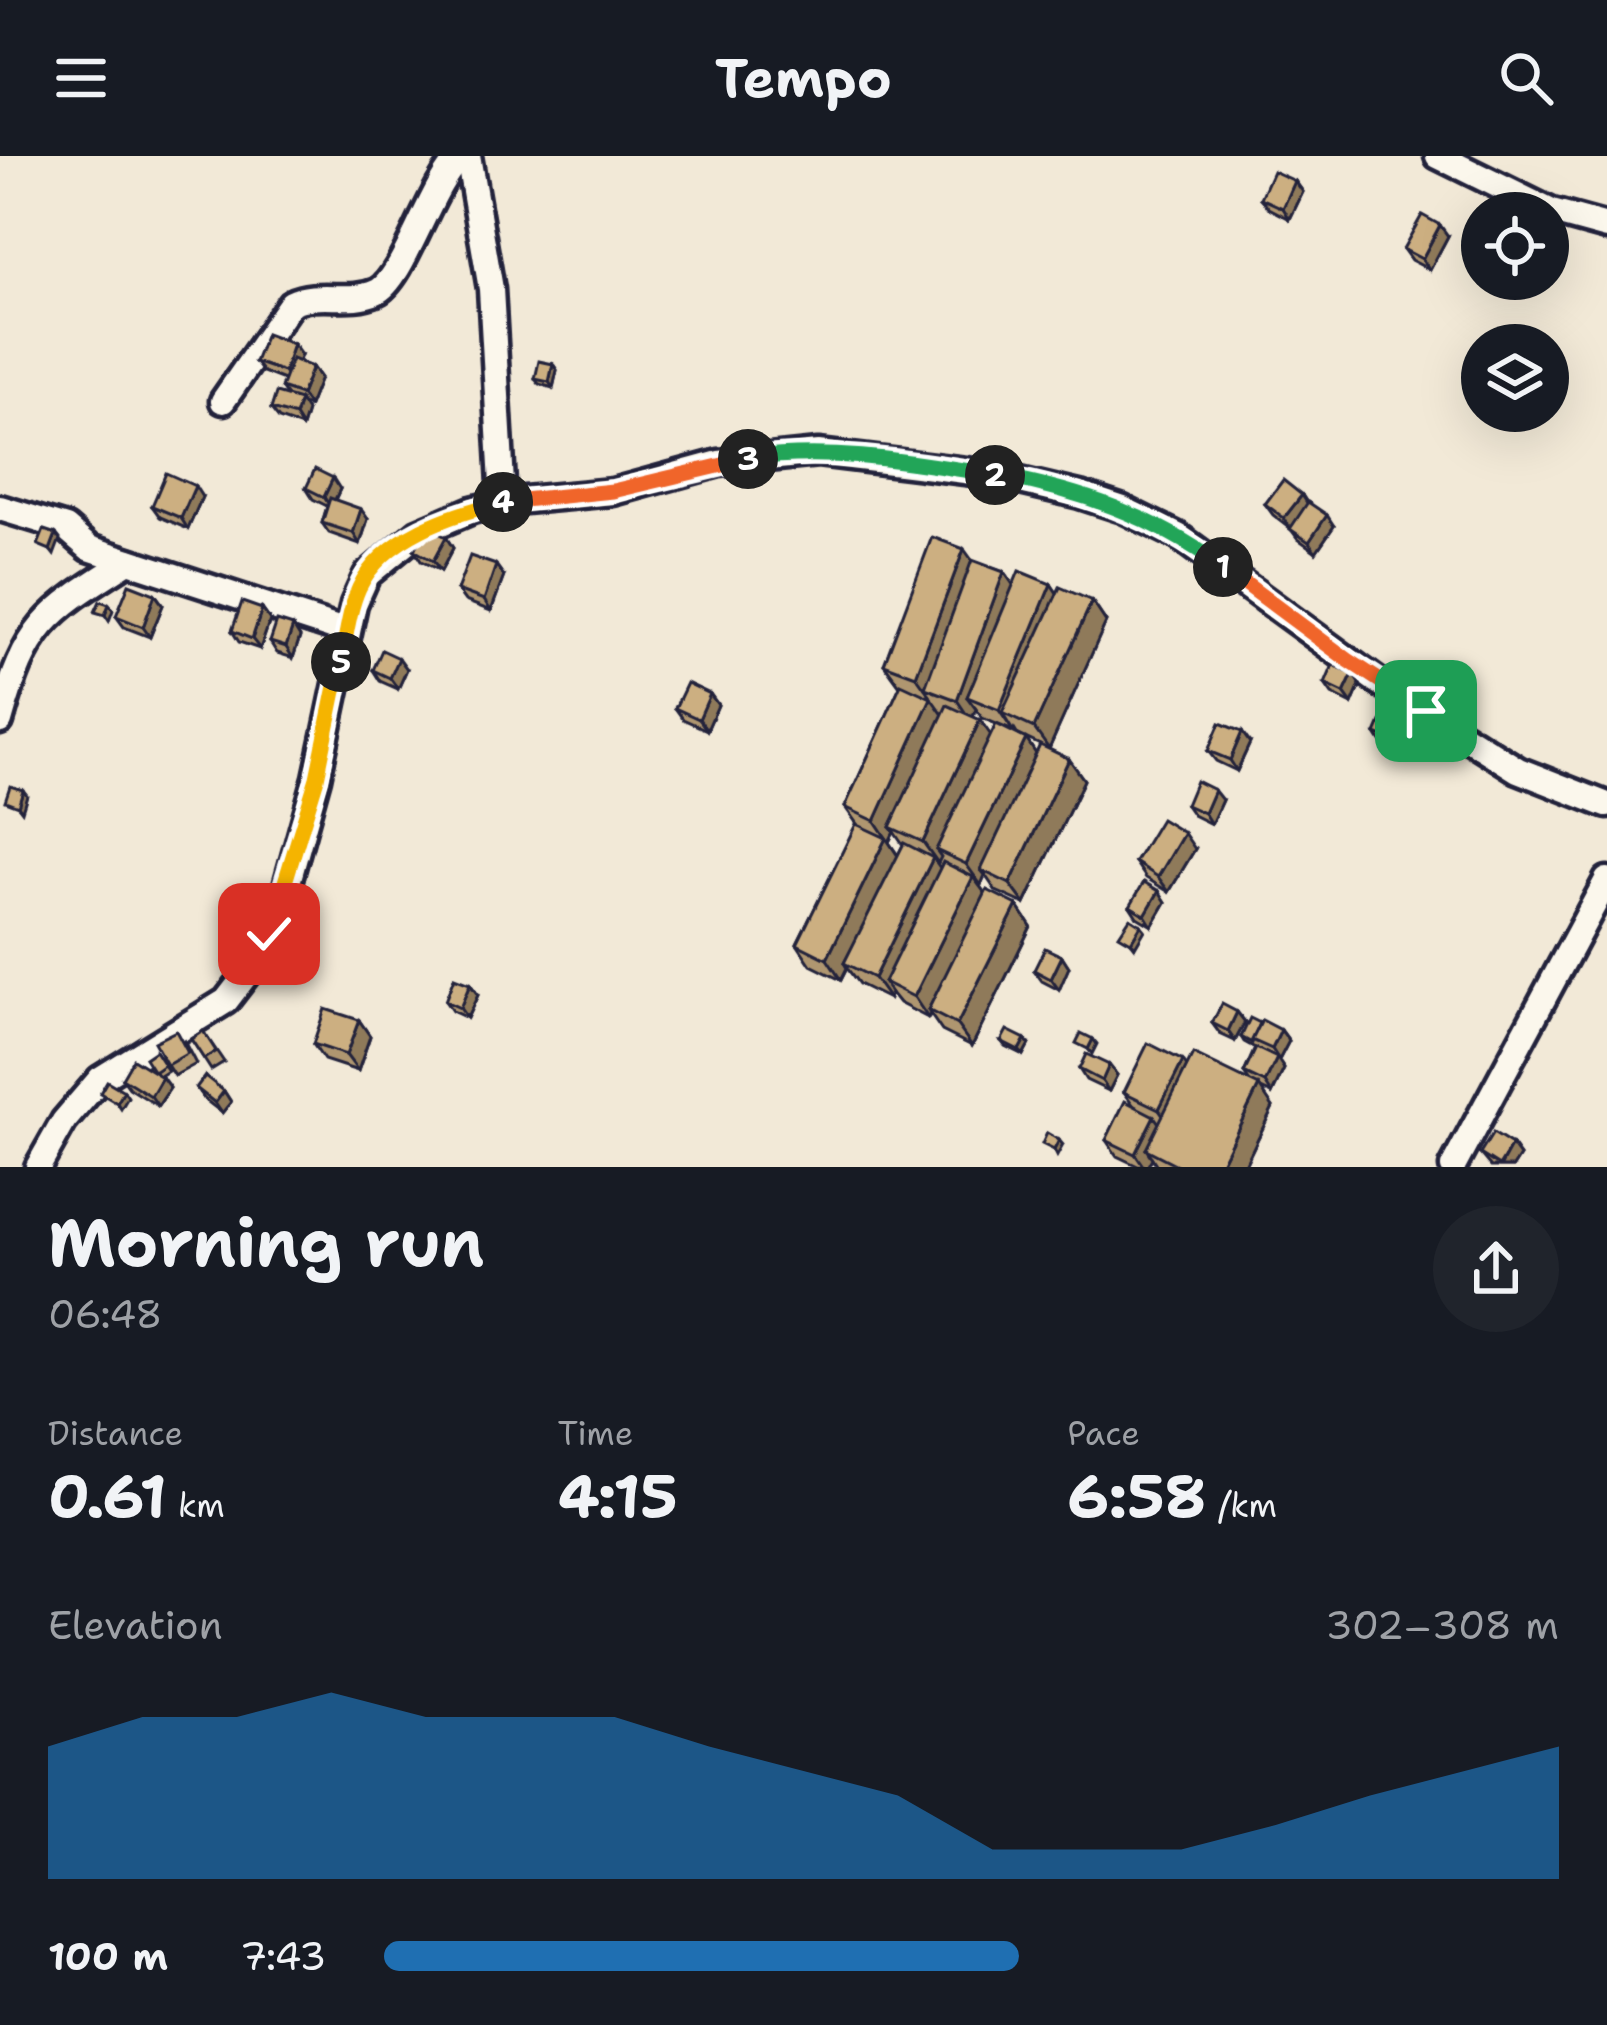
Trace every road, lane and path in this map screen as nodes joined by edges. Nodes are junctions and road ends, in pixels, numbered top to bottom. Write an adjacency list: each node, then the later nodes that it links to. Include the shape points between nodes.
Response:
1 (464, 156): 4 (street, via 441,178 385,286 291,303); 5 (street, via 491,289)
2 (1438, 156): 3 (street, via 1552,212)
3 (1607, 227)
4 (223, 401)
5 (503, 502): 8 (street, via 418,532 385,556 359,588); 10 (street, via 613,491 719,463 818,453 990,474 1080,495 1178,536 1377,681 1519,770)
6 (0, 508): 7 (street, via 56,524 81,544)
7 (128, 560): 8 (street); 9 (street, via 40,625)
8 (347, 632): 12 (street, via 317,778 256,962 226,1001 100,1079)
9 (0, 721)
10 (1607, 805)
11 (1607, 880): 13 (street)
12 (38, 1167)
13 (1453, 1167)

